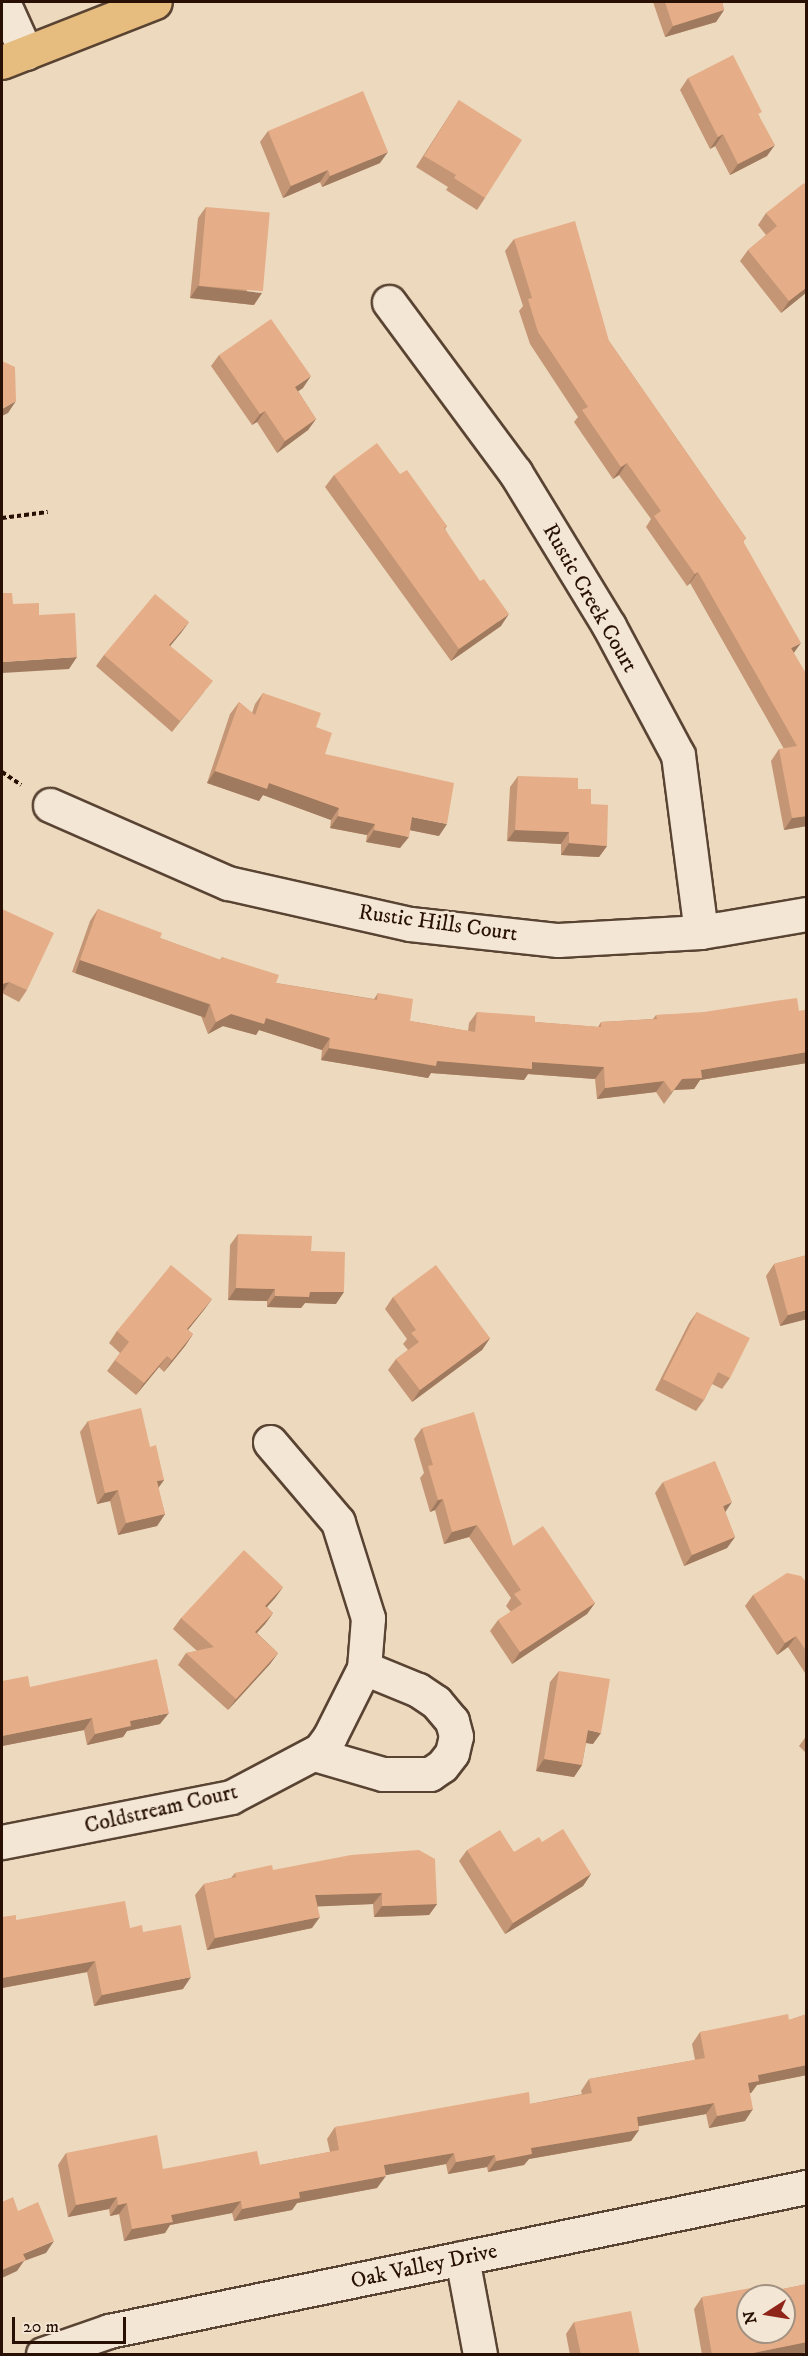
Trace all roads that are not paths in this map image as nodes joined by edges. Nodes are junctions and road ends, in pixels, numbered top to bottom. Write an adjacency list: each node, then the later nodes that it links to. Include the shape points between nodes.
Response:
1 (3, 2): 3 (street)
2 (155, 2): 3 (main road)
3 (14, 57)
4 (389, 302): 7 (street, Rustic Creek Court, via 515,472 609,626 678,755)
5 (50, 805): 7 (street, Rustic Hills Court, via 228,883 410,924 558,940)
6 (807, 914): 7 (street, Rustic Hills Court)
7 (701, 932)
8 (270, 1442): 9 (street, Coldstream Court, via 338,1522 368,1618)
9 (364, 1668): 10 (street, Coldstream Court, via 330,1736); 10 (street, via 418,1690 436,1702 452,1721 456,1736 452,1753 430,1774 383,1774)
10 (314, 1754): 11 (street, Coldstream Court, via 231,1797)
11 (2, 1842)
12 (807, 2187): 13 (street, Oak Valley Drive)
13 (462, 2258): 14 (street, Oak Valley Drive, via 109,2331); 15 (street)
14 (43, 2355)
15 (480, 2355)

